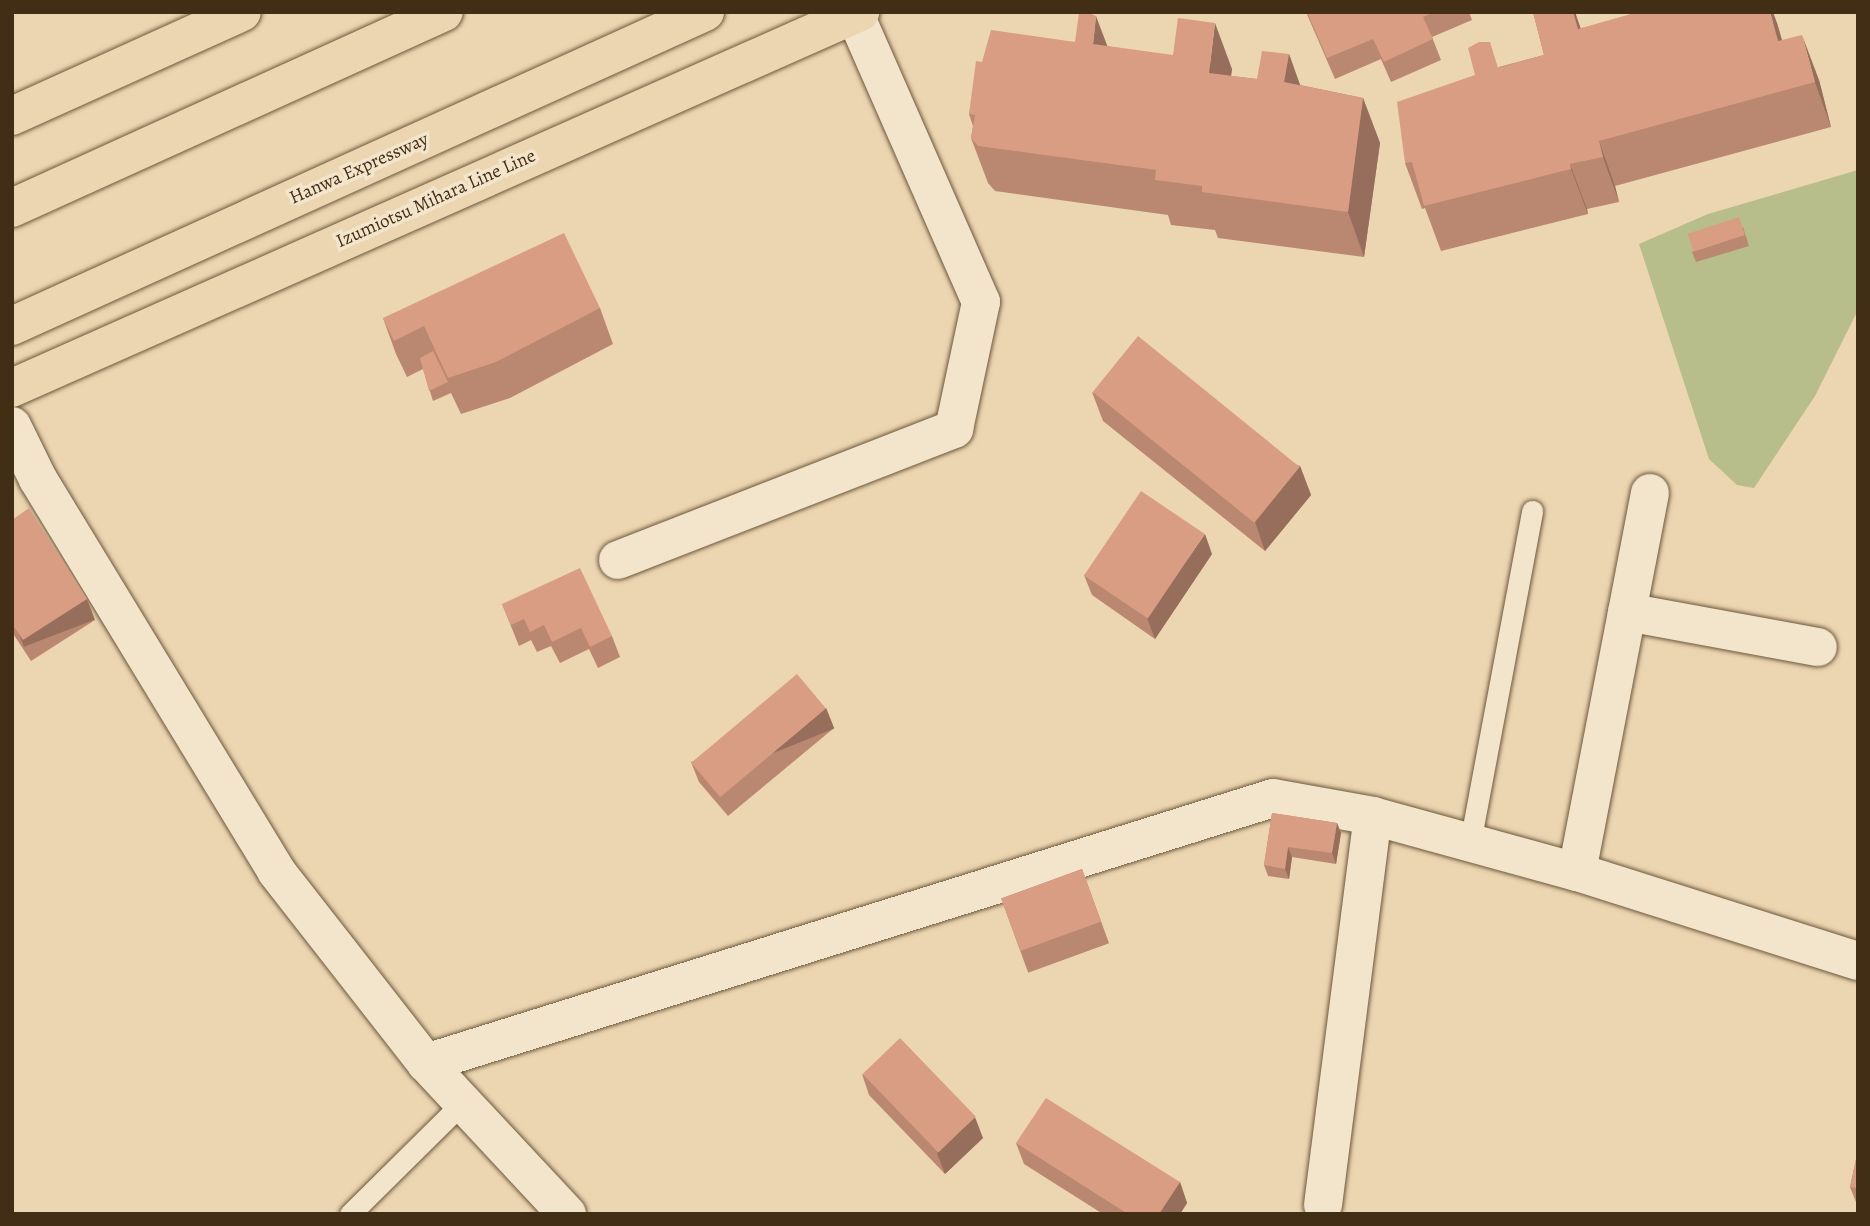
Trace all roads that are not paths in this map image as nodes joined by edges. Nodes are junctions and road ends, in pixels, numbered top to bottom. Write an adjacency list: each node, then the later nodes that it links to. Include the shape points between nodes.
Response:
1 (242, 12): 5 (main road)
2 (444, 12): 6 (main road)
3 (705, 12): 7 (main road, Hanwa Expressway)
4 (858, 13): 8 (main road, Izumiotsu Mihara Line Line); 12 (street, via 981,302 954,429)
5 (12, 116)
6 (12, 208)
7 (12, 326)
8 (12, 388)
9 (12, 425): 19 (street, via 38,479 276,871)
10 (1650, 493): 13 (street)
11 (1532, 511): 16 (lane)
12 (618, 560)
13 (1627, 612): 14 (street); 17 (street)
14 (1818, 647)
15 (1373, 816): 16 (street); 19 (street, via 1272,798); 21 (street)
16 (1470, 843): 17 (street)
17 (1577, 872): 18 (street)
18 (1858, 961)
19 (426, 1063): 20 (street)
20 (464, 1101): 22 (lane); 23 (street)
21 (1323, 1205)
22 (350, 1214)
23 (567, 1214)

